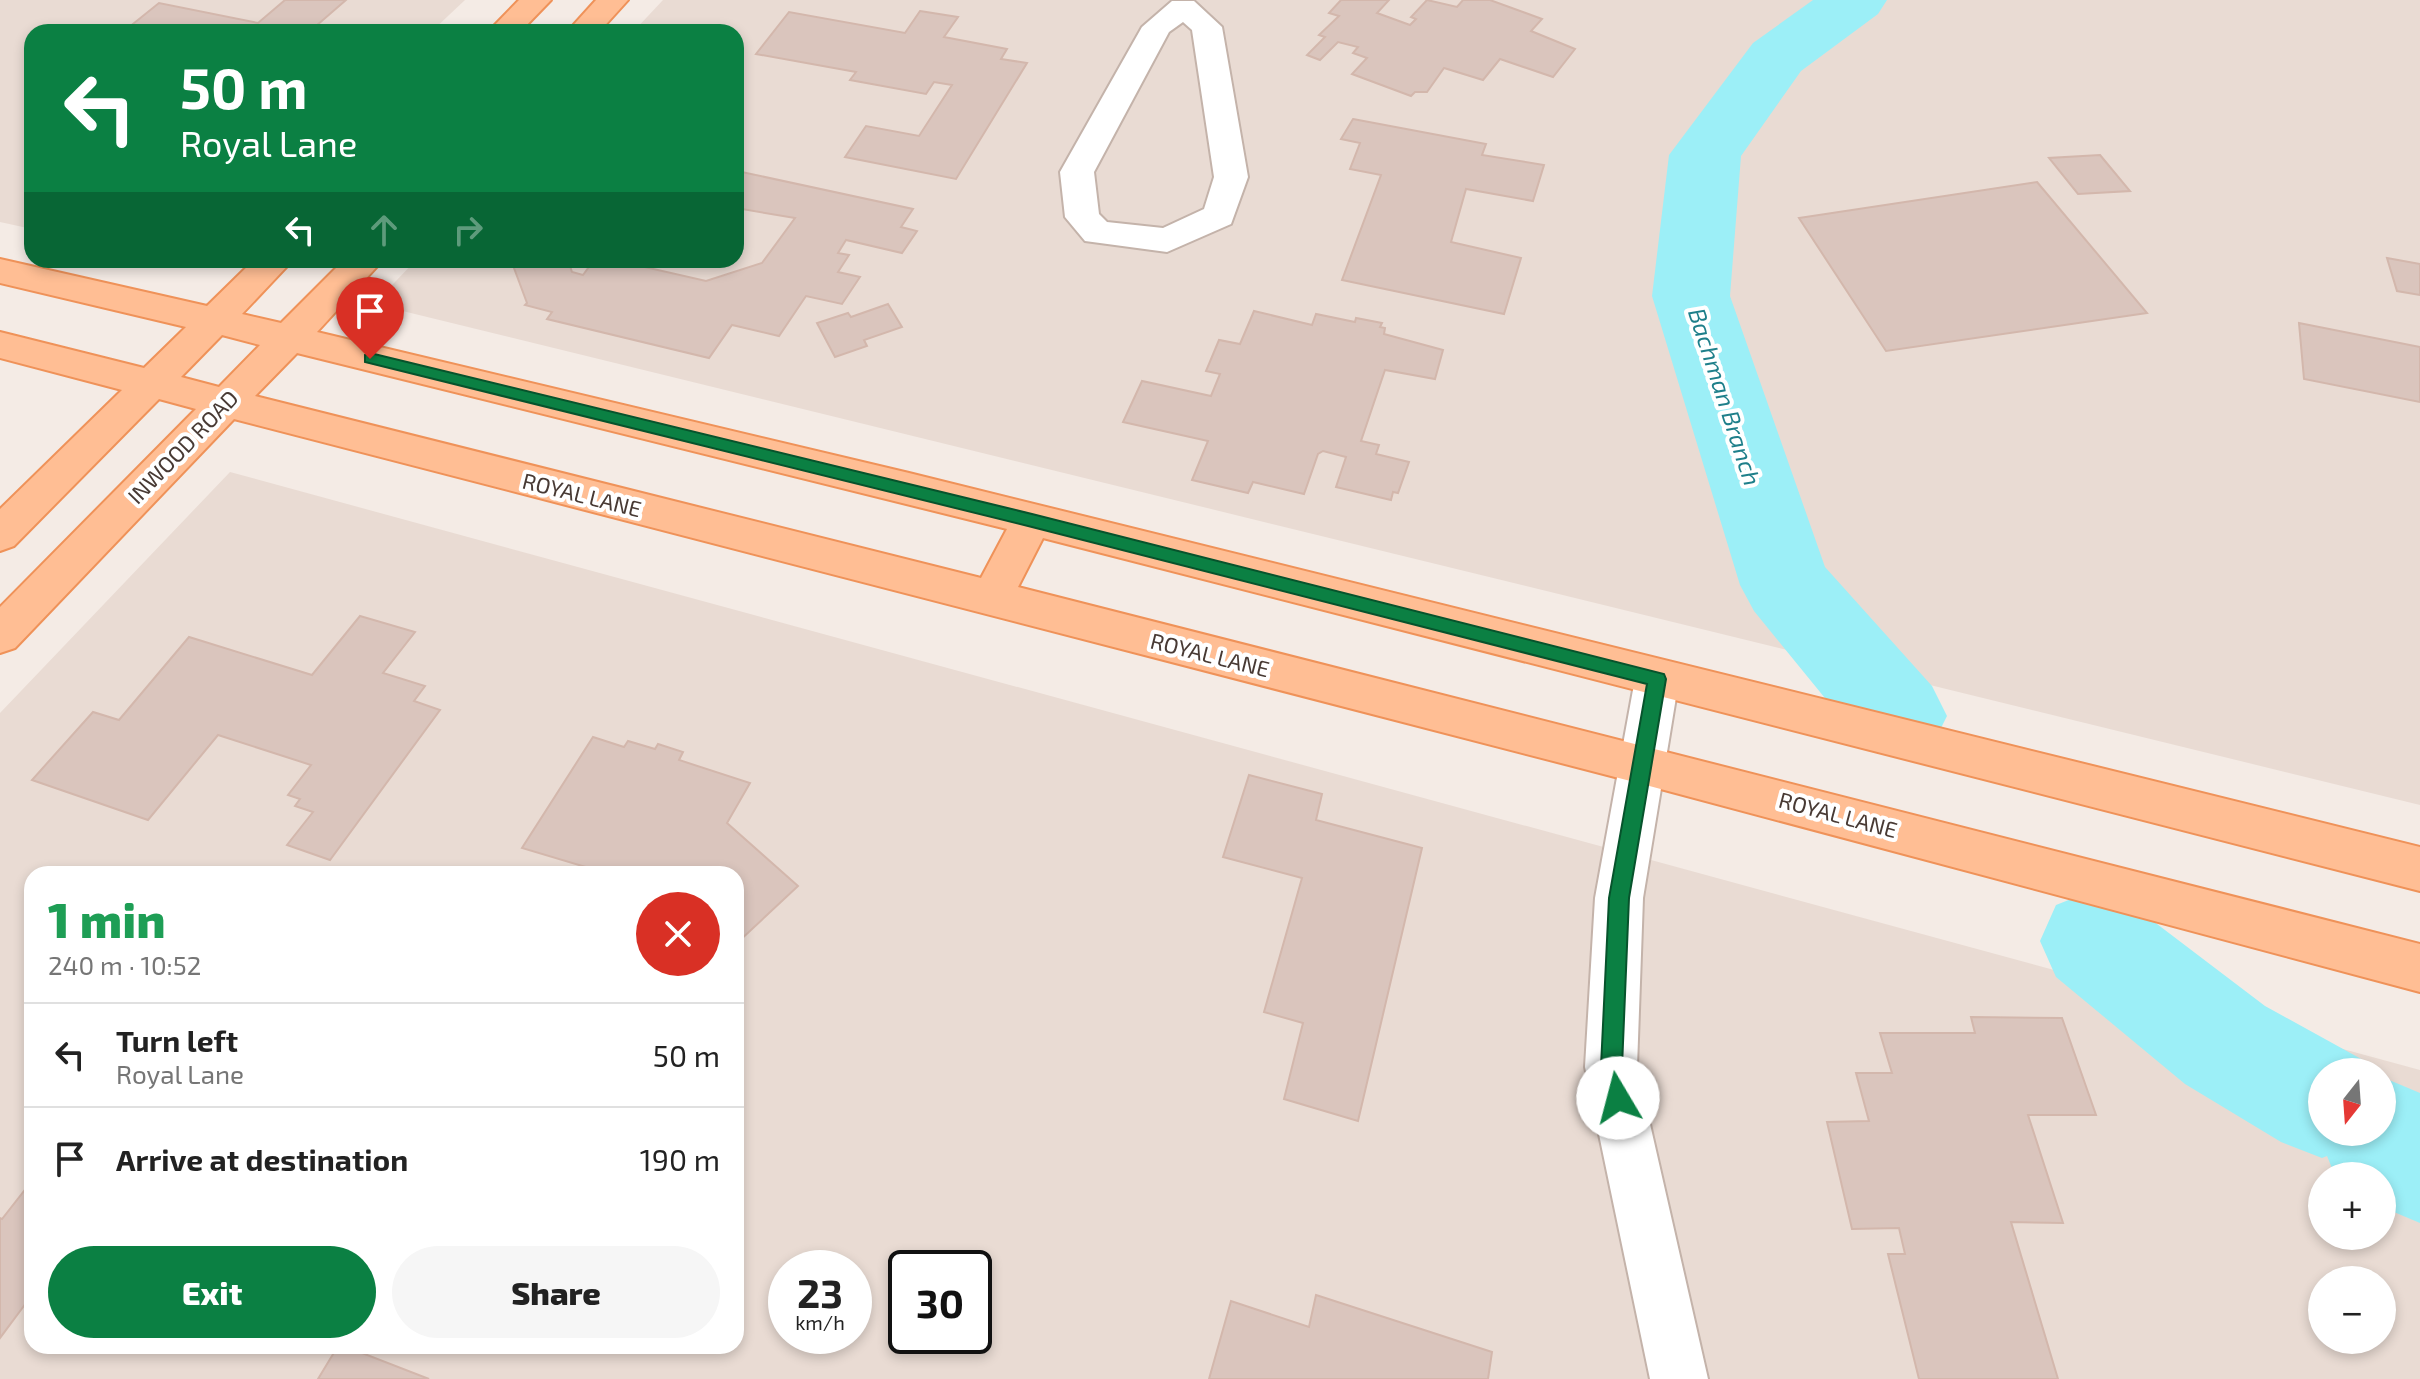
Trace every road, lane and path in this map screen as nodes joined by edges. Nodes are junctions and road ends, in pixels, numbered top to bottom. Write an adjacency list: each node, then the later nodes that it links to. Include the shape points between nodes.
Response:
1 (536, 0): 4 (main road)
2 (613, 0): 5 (main road)
3 (1184, 3): 3 (street, via 1157,27 1077,172 1082,217 1097,233 1167,240 1219,216 1231,177 1207,27)
4 (511, 24)
5 (590, 24)
6 (267, 268): 9 (main road)
7 (357, 268): 10 (main road, INWOOD ROAD)
8 (0, 271): 9 (main road)
9 (215, 320): 10 (main road); 12 (main road)
10 (290, 339): 13 (main road, INWOOD ROAD); 14 (main road)
11 (0, 345): 12 (main road, ROYAL LANE)
12 (150, 383): 13 (main road, ROYAL LANE); 15 (main road)
13 (226, 403): 16 (main road, ROYAL LANE); 17 (main road, INWOOD ROAD)
14 (1032, 521): 16 (main road); 18 (main road)
15 (0, 535)
16 (990, 600): 19 (main road, ROYAL LANE)
17 (0, 635)
18 (1657, 679): 19 (street); 20 (main road)
19 (1642, 764): 21 (main road, ROYAL LANE); 22 (street, via 1619,898 1611,1067)
20 (2420, 869)
21 (2420, 968)
22 (1679, 1379)

